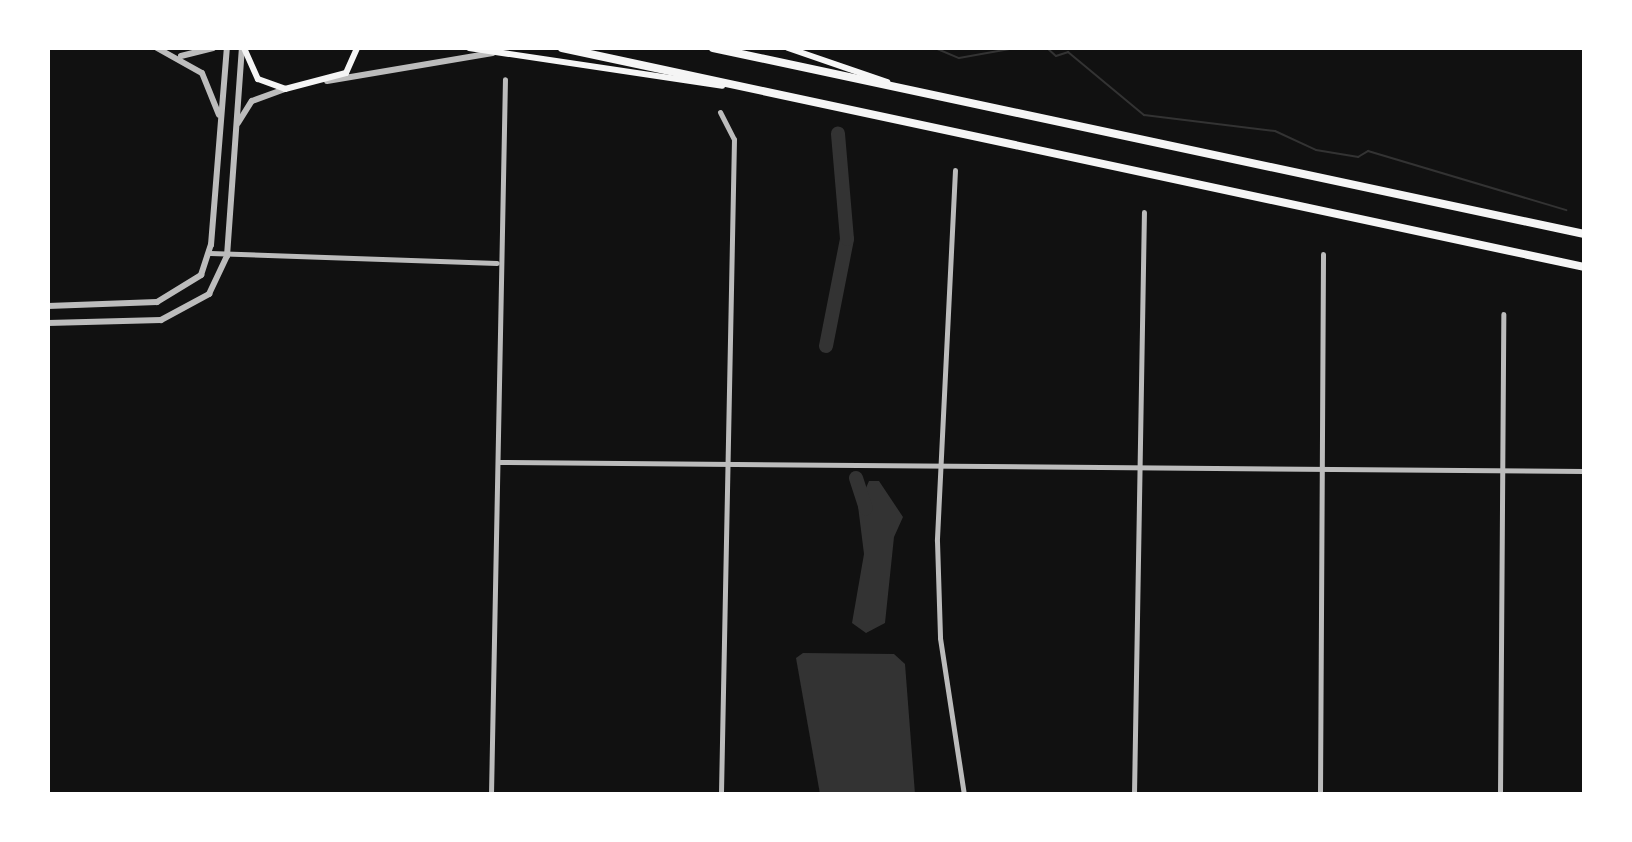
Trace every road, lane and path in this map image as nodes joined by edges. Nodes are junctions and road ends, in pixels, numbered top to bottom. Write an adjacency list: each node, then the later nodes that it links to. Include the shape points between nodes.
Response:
1 (157, 48): 11 (street)
2 (213, 48): 11 (street)
3 (227, 48): 18 (street)
4 (243, 48): 14 (main road, via 258,79); 19 (street)
5 (357, 48): 13 (main road, via 354,66)
6 (469, 48): 10 (main road)
7 (562, 48): 16 (highway)
8 (713, 48): 15 (highway)
9 (788, 48): 15 (main road)
10 (493, 53): 13 (street); 16 (main road)
11 (178, 56): 18 (street, via 210,84)
12 (505, 79): 26 (street)
13 (327, 81): 14 (main road)
14 (285, 89): 19 (street, via 252,101)
15 (914, 91): 22 (highway)
16 (766, 92): 27 (highway)
17 (720, 112): 32 (street, via 734,139)
18 (220, 123): 23 (street)
19 (234, 138): 25 (street)
20 (955, 170): 33 (street)
21 (1144, 212): 34 (street)
22 (1584, 234)
23 (210, 253): 25 (street); 28 (street, via 194,283 169,299)
24 (1323, 254): 35 (street)
25 (227, 256): 26 (street); 30 (street, via 209,294 187,313 146,322)
26 (497, 263): 31 (street)
27 (1584, 267)
28 (48, 306)
29 (1503, 314): 36 (street)
30 (48, 323)
31 (499, 462): 32 (street); 38 (street)
32 (728, 464): 33 (street); 39 (street)
33 (937, 465): 34 (street); 40 (street, via 940,638)
34 (1138, 466): 35 (street); 41 (street)
35 (1320, 468): 36 (street); 42 (street)
36 (1503, 470): 37 (street); 43 (street)
37 (1584, 471)
38 (491, 794)
39 (721, 794)
40 (964, 794)
41 (1134, 794)
42 (1320, 794)
43 (1500, 794)

